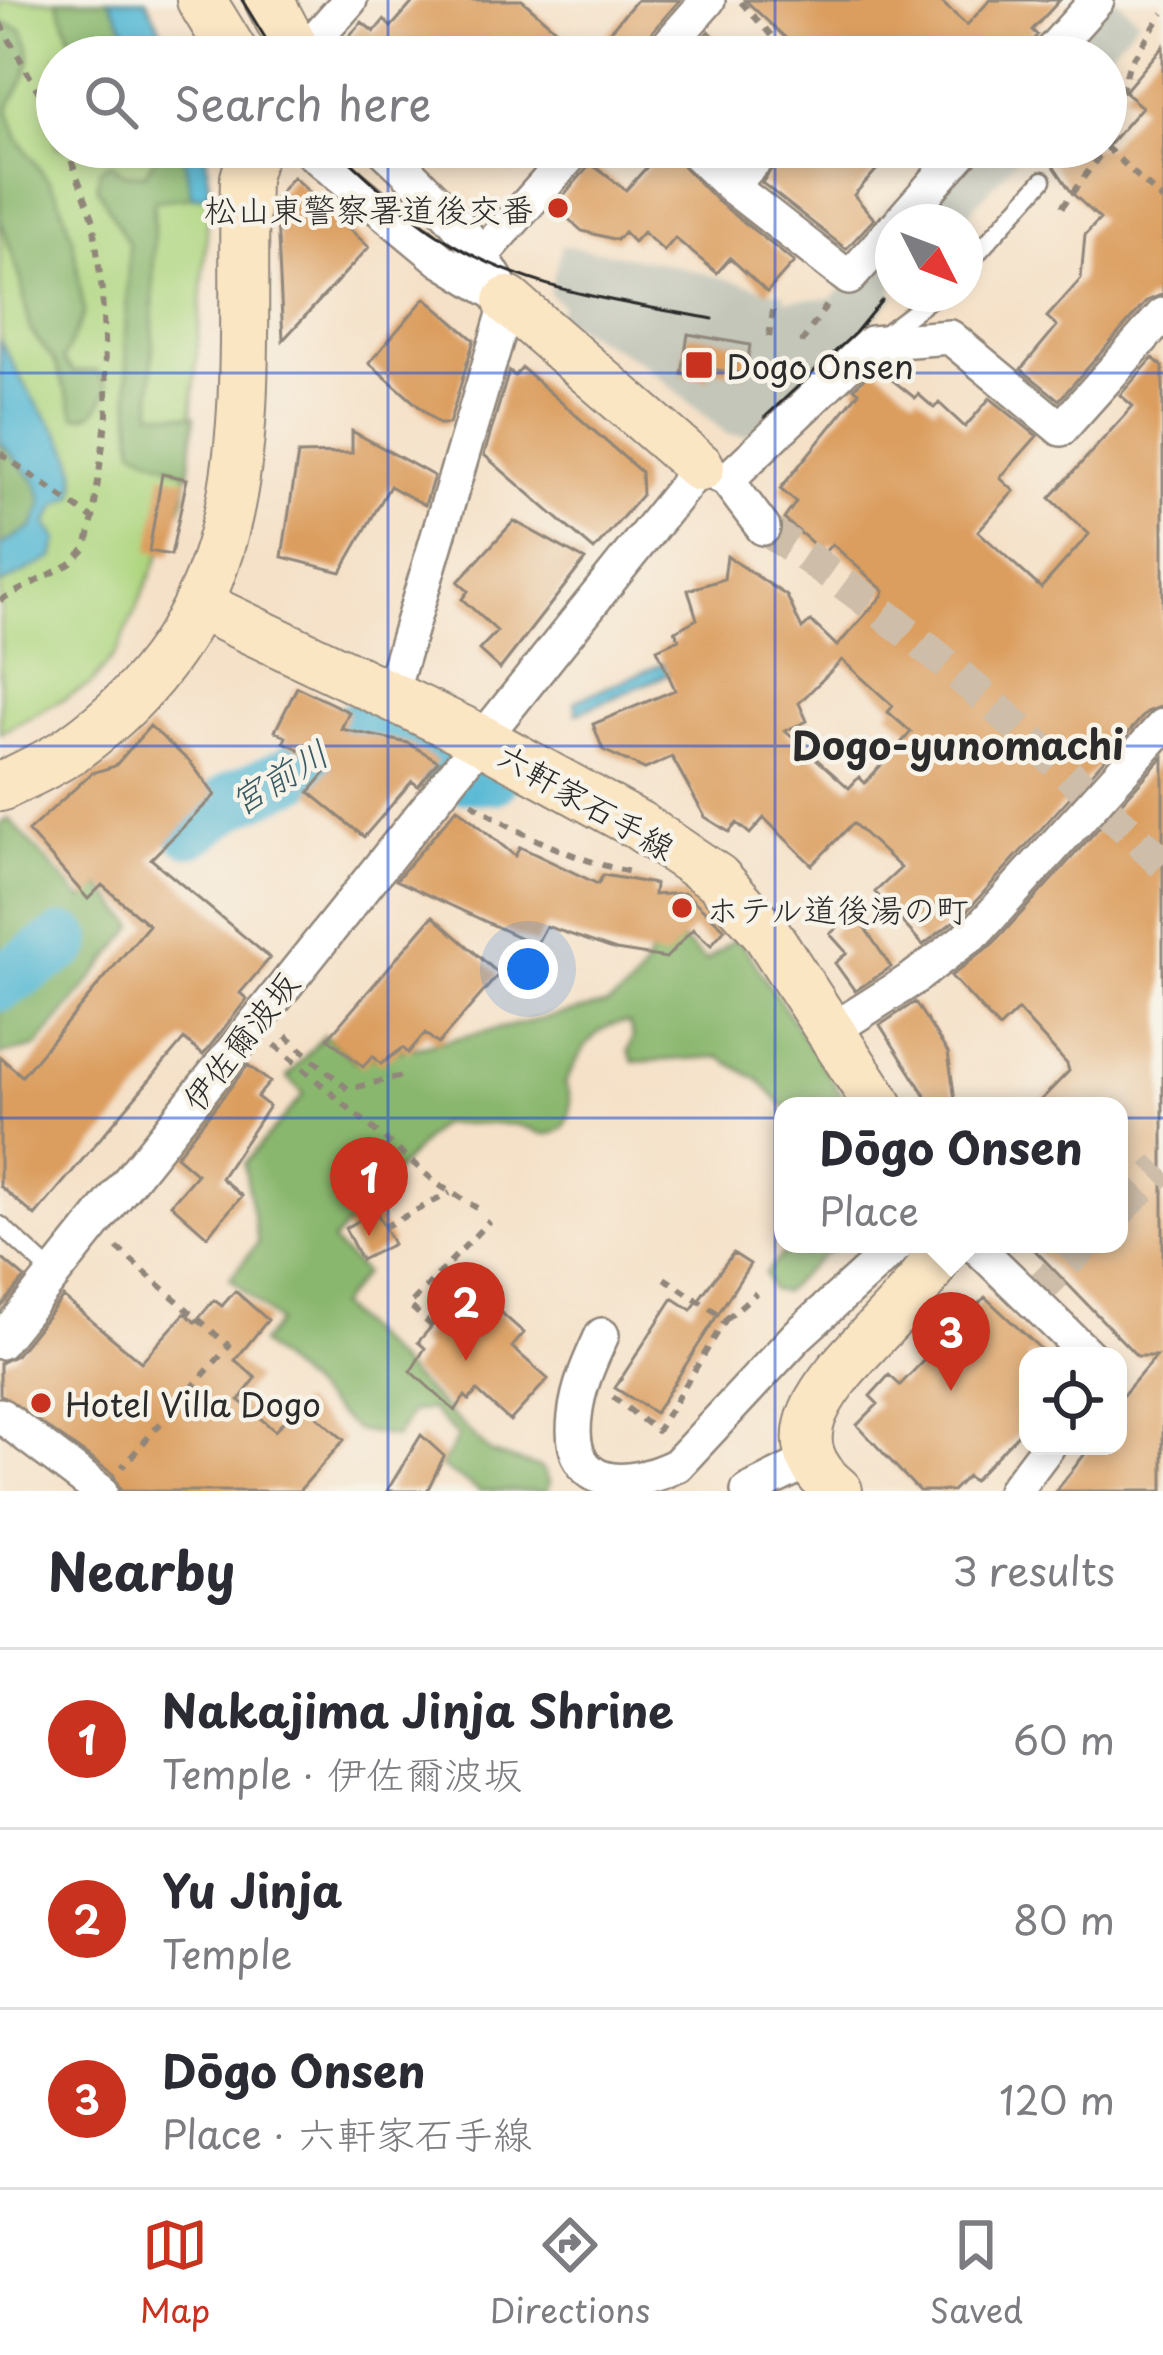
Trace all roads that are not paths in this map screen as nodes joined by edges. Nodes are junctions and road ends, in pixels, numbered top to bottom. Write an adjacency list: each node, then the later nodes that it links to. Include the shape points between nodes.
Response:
1 (202, 0): 6 (main road)
2 (269, 0): 7 (main road)
3 (350, 0): 8 (street)
4 (708, 0): 9 (street)
5 (1097, 0): 10 (street)
6 (223, 36)
7 (288, 36)
8 (318, 36)
9 (676, 36)
10 (1065, 36)
11 (248, 168): 30 (main road, via 239,450 229,526)
12 (330, 168): 24 (street, via 441,260)
13 (404, 168): 23 (street)
14 (559, 168): 23 (street)
15 (712, 168): 19 (street)
16 (748, 168): 19 (street)
17 (948, 168): 20 (street)
18 (1043, 180): 21 (lane)
19 (731, 186): 22 (street, via 849,278)
20 (916, 204)
21 (983, 247)
22 (875, 250)
23 (483, 254): 24 (street)
24 (508, 301): 28 (main road); 31 (street)
25 (913, 312): 27 (lane)
26 (1161, 322): 27 (street, via 1060,429 950,337)
27 (871, 343): 28 (street, 伊佐爾波坂)
28 (714, 473): 29 (street); 33 (street, 伊佐爾波坂)
29 (763, 528)
30 (201, 606): 31 (main road, 六軒家石手線); 34 (main road, via 114,715 70,751)
31 (391, 694): 33 (main road, 六軒家石手線)
32 (1163, 726): 35 (street, via 980,928)
33 (479, 738): 35 (main road, 六軒家石手線, via 697,863 745,905); 41 (street, 伊佐爾波坂, via 266,1028)
34 (0, 787)
35 (830, 1031): 36 (main road, 六軒家石手線)
36 (873, 1097)
37 (0, 1226): 41 (lane)
38 (888, 1253): 42 (street, via 677,1465 632,1488 594,1479 575,1445 582,1383)
39 (938, 1253): 47 (main road, via 928,1279 819,1395 808,1433)
40 (983, 1253): 44 (street)
41 (54, 1274): 43 (street, 伊佐爾波坂)
42 (602, 1335)
43 (0, 1342)
44 (1080, 1347)
45 (0, 1415): 48 (street)
46 (1041, 1455): 50 (street)
47 (824, 1475): 49 (street)
48 (108, 1483)
49 (748, 1491)
50 (1014, 1491)

